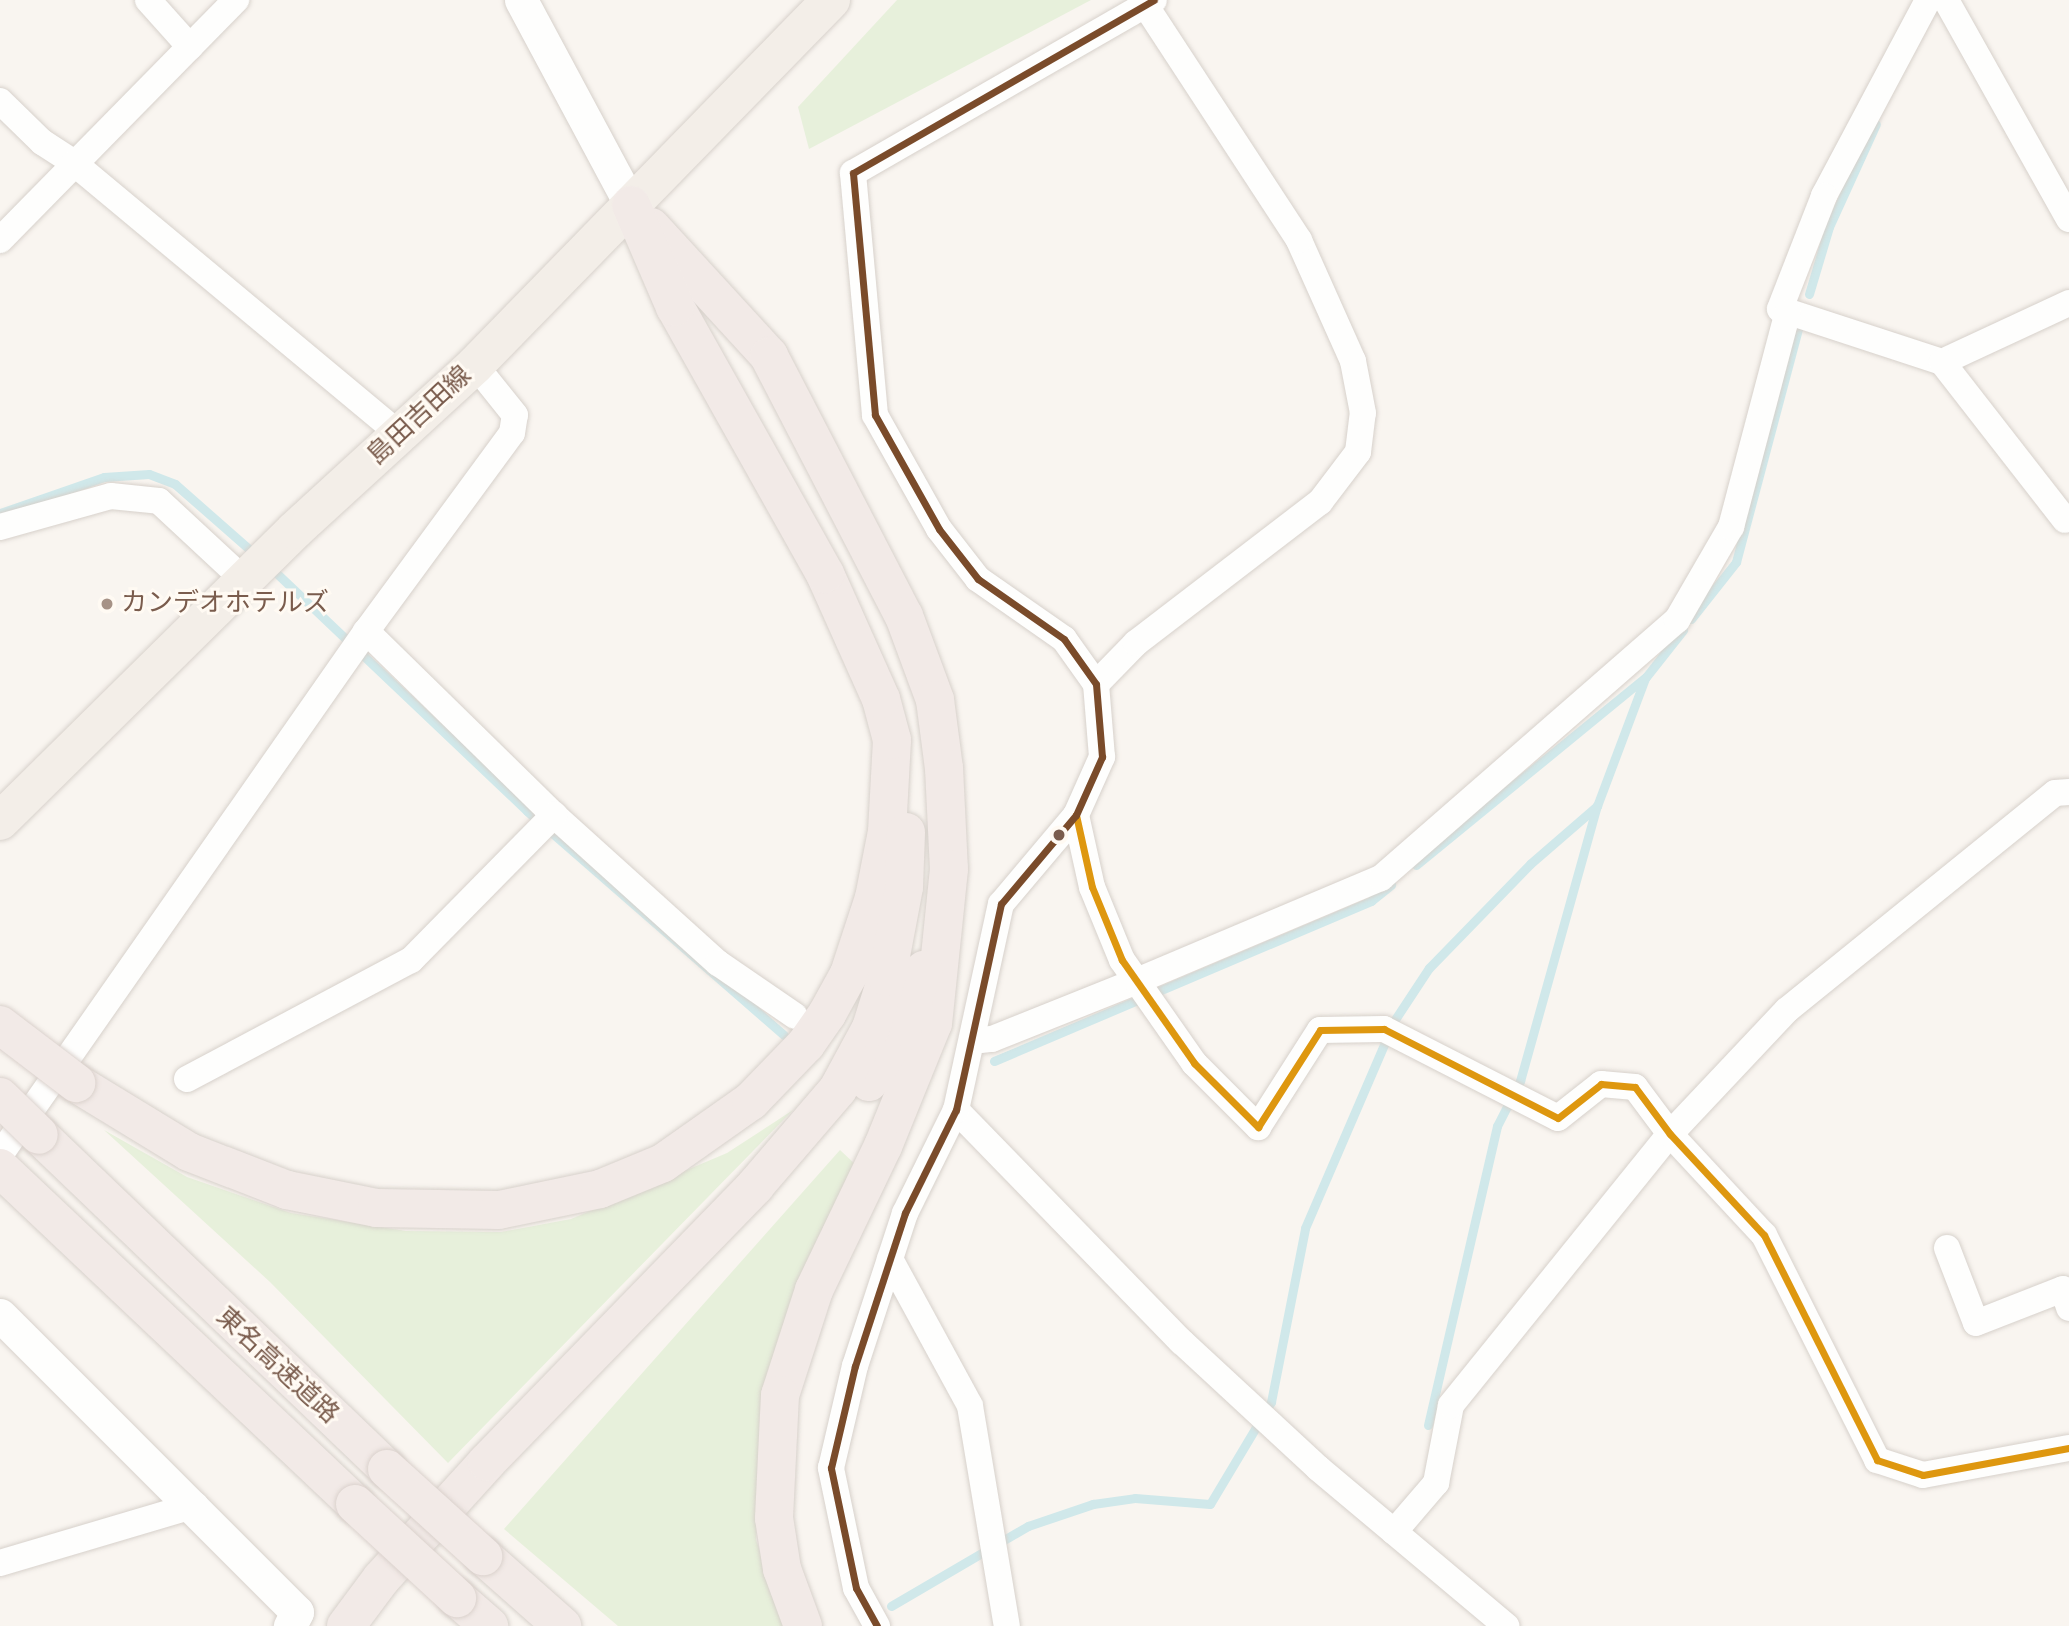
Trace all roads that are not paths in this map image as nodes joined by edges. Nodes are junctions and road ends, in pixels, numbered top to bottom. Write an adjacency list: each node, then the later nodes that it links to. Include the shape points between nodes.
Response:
1 (148, 0): 7 (street)
2 (236, 0): 7 (street)
3 (521, 0): 10 (street)
4 (831, 0): 10 (main road, 島田吉田線)
5 (1147, 2): 22 (street, via 1299,240 1353,361 1363,413 1358,452 1320,502 1136,643); 22 (street, via 853,173 875,415 939,529 978,579 1064,639)
6 (1942, 3): 11 (street); 14 (street, via 1824,196 1780,309)
7 (190, 47): 9 (street)
8 (0, 101): 9 (street, via 42,142)
9 (74, 163): 12 (street); 17 (street)
10 (631, 205): 16 (main road, 島田吉田線); 23 (highway, via 675,307 825,574 881,699); 28 (highway, via 769,356 904,616 935,700 944,768 949,869)
11 (2069, 219)
12 (0, 240)
13 (2069, 303): 15 (street)
14 (1788, 312): 15 (street); 29 (street, via 1731,527 1677,620 1381,878)
15 (1942, 362): 18 (street)
16 (475, 365): 17 (main road, 島田吉田線); 21 (street, via 515,415 512,433)
17 (401, 435): 20 (main road, 島田吉田線)
18 (2065, 520)
19 (0, 527): 20 (street, via 111,496 159,501)
20 (248, 578): 27 (main road, 島田吉田線)
21 (366, 632): 26 (street); 37 (street)
22 (1096, 684): 25 (street, via 1102,757)
23 (892, 740): 31 (highway, bridge, via 887,832 874,898 849,974 827,1014 780,1073 732,1117 631,1178 565,1199 499,1210 418,1211 287,1190 189,1152 76,1083); 48 (highway, via 907,808 904,887 887,977 871,1028 838,1088 764,1177 487,1462 381,1579)
24 (2069, 792): 36 (street, via 2055,793 1787,1010)
25 (1076, 815): 29 (street, via 1091,887 1122,960); 32 (street, via 1002,904)
26 (554, 816): 30 (street, via 718,964); 33 (street, via 411,960)
27 (0, 821)
28 (943, 915): 49 (highway, via 902,1027 847,1119 813,1161 442,1544); 52 (highway, via 936,1001 923,1056 814,1290 780,1395 774,1518 782,1569)
29 (1138, 983): 32 (street, via 992,1039); 36 (street, via 1194,1063 1258,1127 1320,1030 1395,1035 1558,1118 1601,1084 1635,1087)
30 (795, 1016)
31 (0, 1025)
32 (972, 1041): 35 (street)
33 (187, 1079)
34 (0, 1097): 51 (highway, 東名高速道路, bridge, via 387,1469)
35 (956, 1111): 39 (street, via 905,1213); 44 (street, via 1249,1404)
36 (1670, 1134): 42 (street, via 1764,1235 1877,1460 1923,1475); 44 (street, via 1451,1405 1436,1483)
37 (3, 1166): 46 (highway, 東名高速道路, bridge)
38 (1947, 1248): 40 (street, via 1976,1323 2063,1289)
39 (890, 1259): 53 (street, via 855,1366 831,1468 856,1588); 54 (street, via 970,1406 1000,1563)
40 (2069, 1308)
41 (0, 1315): 43 (street)
42 (2069, 1448)
43 (196, 1506): 45 (street); 47 (street, via 298,1612)
44 (1394, 1532): 55 (street)
45 (0, 1563)
46 (449, 1613): 50 (highway, 東名高速道路)
47 (290, 1626)
48 (346, 1626)
49 (377, 1626)
50 (489, 1626)
51 (562, 1626)
52 (803, 1626)
53 (877, 1626)
54 (1007, 1626)
55 (1507, 1626)

